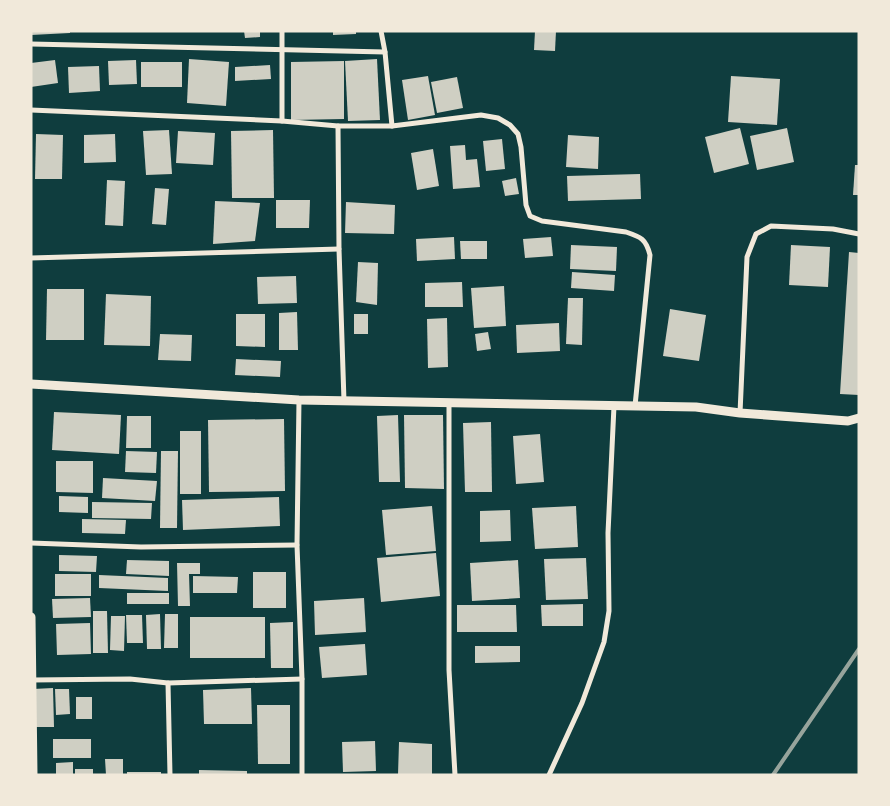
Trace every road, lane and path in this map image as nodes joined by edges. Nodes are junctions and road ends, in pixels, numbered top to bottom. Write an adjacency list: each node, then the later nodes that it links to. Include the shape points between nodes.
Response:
1 (282, 31): 4 (street)
2 (381, 31): 5 (street)
3 (31, 44): 4 (street)
4 (282, 50): 5 (street); 7 (street)
5 (385, 52): 9 (street)
6 (31, 110): 7 (street)
7 (282, 121): 8 (street)
8 (338, 126): 9 (street); 11 (street)
9 (392, 126): 18 (street, via 481,115 498,118 518,134 526,206 530,216 542,221 626,232 644,241 650,255)
10 (859, 234): 19 (street, via 834,229 771,226 756,234 748,257)
11 (339, 249): 12 (street); 15 (street)
12 (31, 258)
13 (31, 384): 14 (street)
14 (299, 400): 15 (street); 22 (street)
15 (344, 401): 16 (street)
16 (449, 402): 17 (street); 31 (street, via 449,670)
17 (614, 406): 18 (street); 32 (street, via 608,533 610,611 604,642 582,703)
18 (636, 406): 19 (street, via 696,406)
19 (740, 413): 20 (street, via 848,421)
20 (859, 418)
21 (31, 543): 22 (street, via 142,547)
22 (297, 545): 24 (street)
23 (31, 617): 25 (street)
24 (302, 679): 26 (street); 30 (street)
25 (32, 680): 26 (street); 27 (street)
26 (168, 682): 29 (street)
27 (32, 703): 28 (street)
28 (33, 775)
29 (170, 775)
30 (302, 775)
31 (455, 775)
32 (549, 775)

